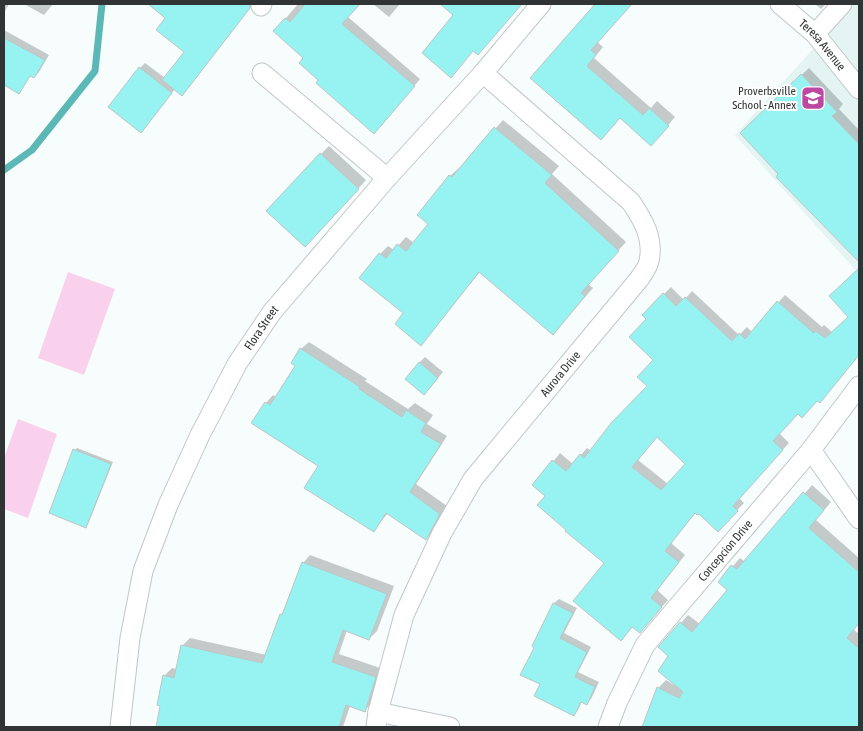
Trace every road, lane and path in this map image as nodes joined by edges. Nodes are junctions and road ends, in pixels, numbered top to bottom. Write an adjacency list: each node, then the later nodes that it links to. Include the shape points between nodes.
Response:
1 (541, 4): 5 (street, Flora Street)
2 (780, 4): 4 (street, Teresa Avenue)
3 (842, 4): 4 (street)
4 (815, 34): 7 (street, Teresa Avenue)
5 (483, 73): 8 (street, Flora Street); 12 (street, Aurora Drive, via 631,202 646,225 649,262 640,278 473,479 442,534 404,615)
6 (262, 74): 8 (street)
7 (859, 90)
8 (386, 178): 13 (street, Flora Street, via 272,312 237,364 200,435 143,571 130,638)
9 (859, 386): 10 (street, Concepcion Drive)
10 (811, 450): 11 (street); 15 (street, Concepcion Drive, via 645,645)
11 (859, 519)
12 (377, 719): 14 (street)
13 (120, 727)
14 (450, 727)
15 (608, 727)

